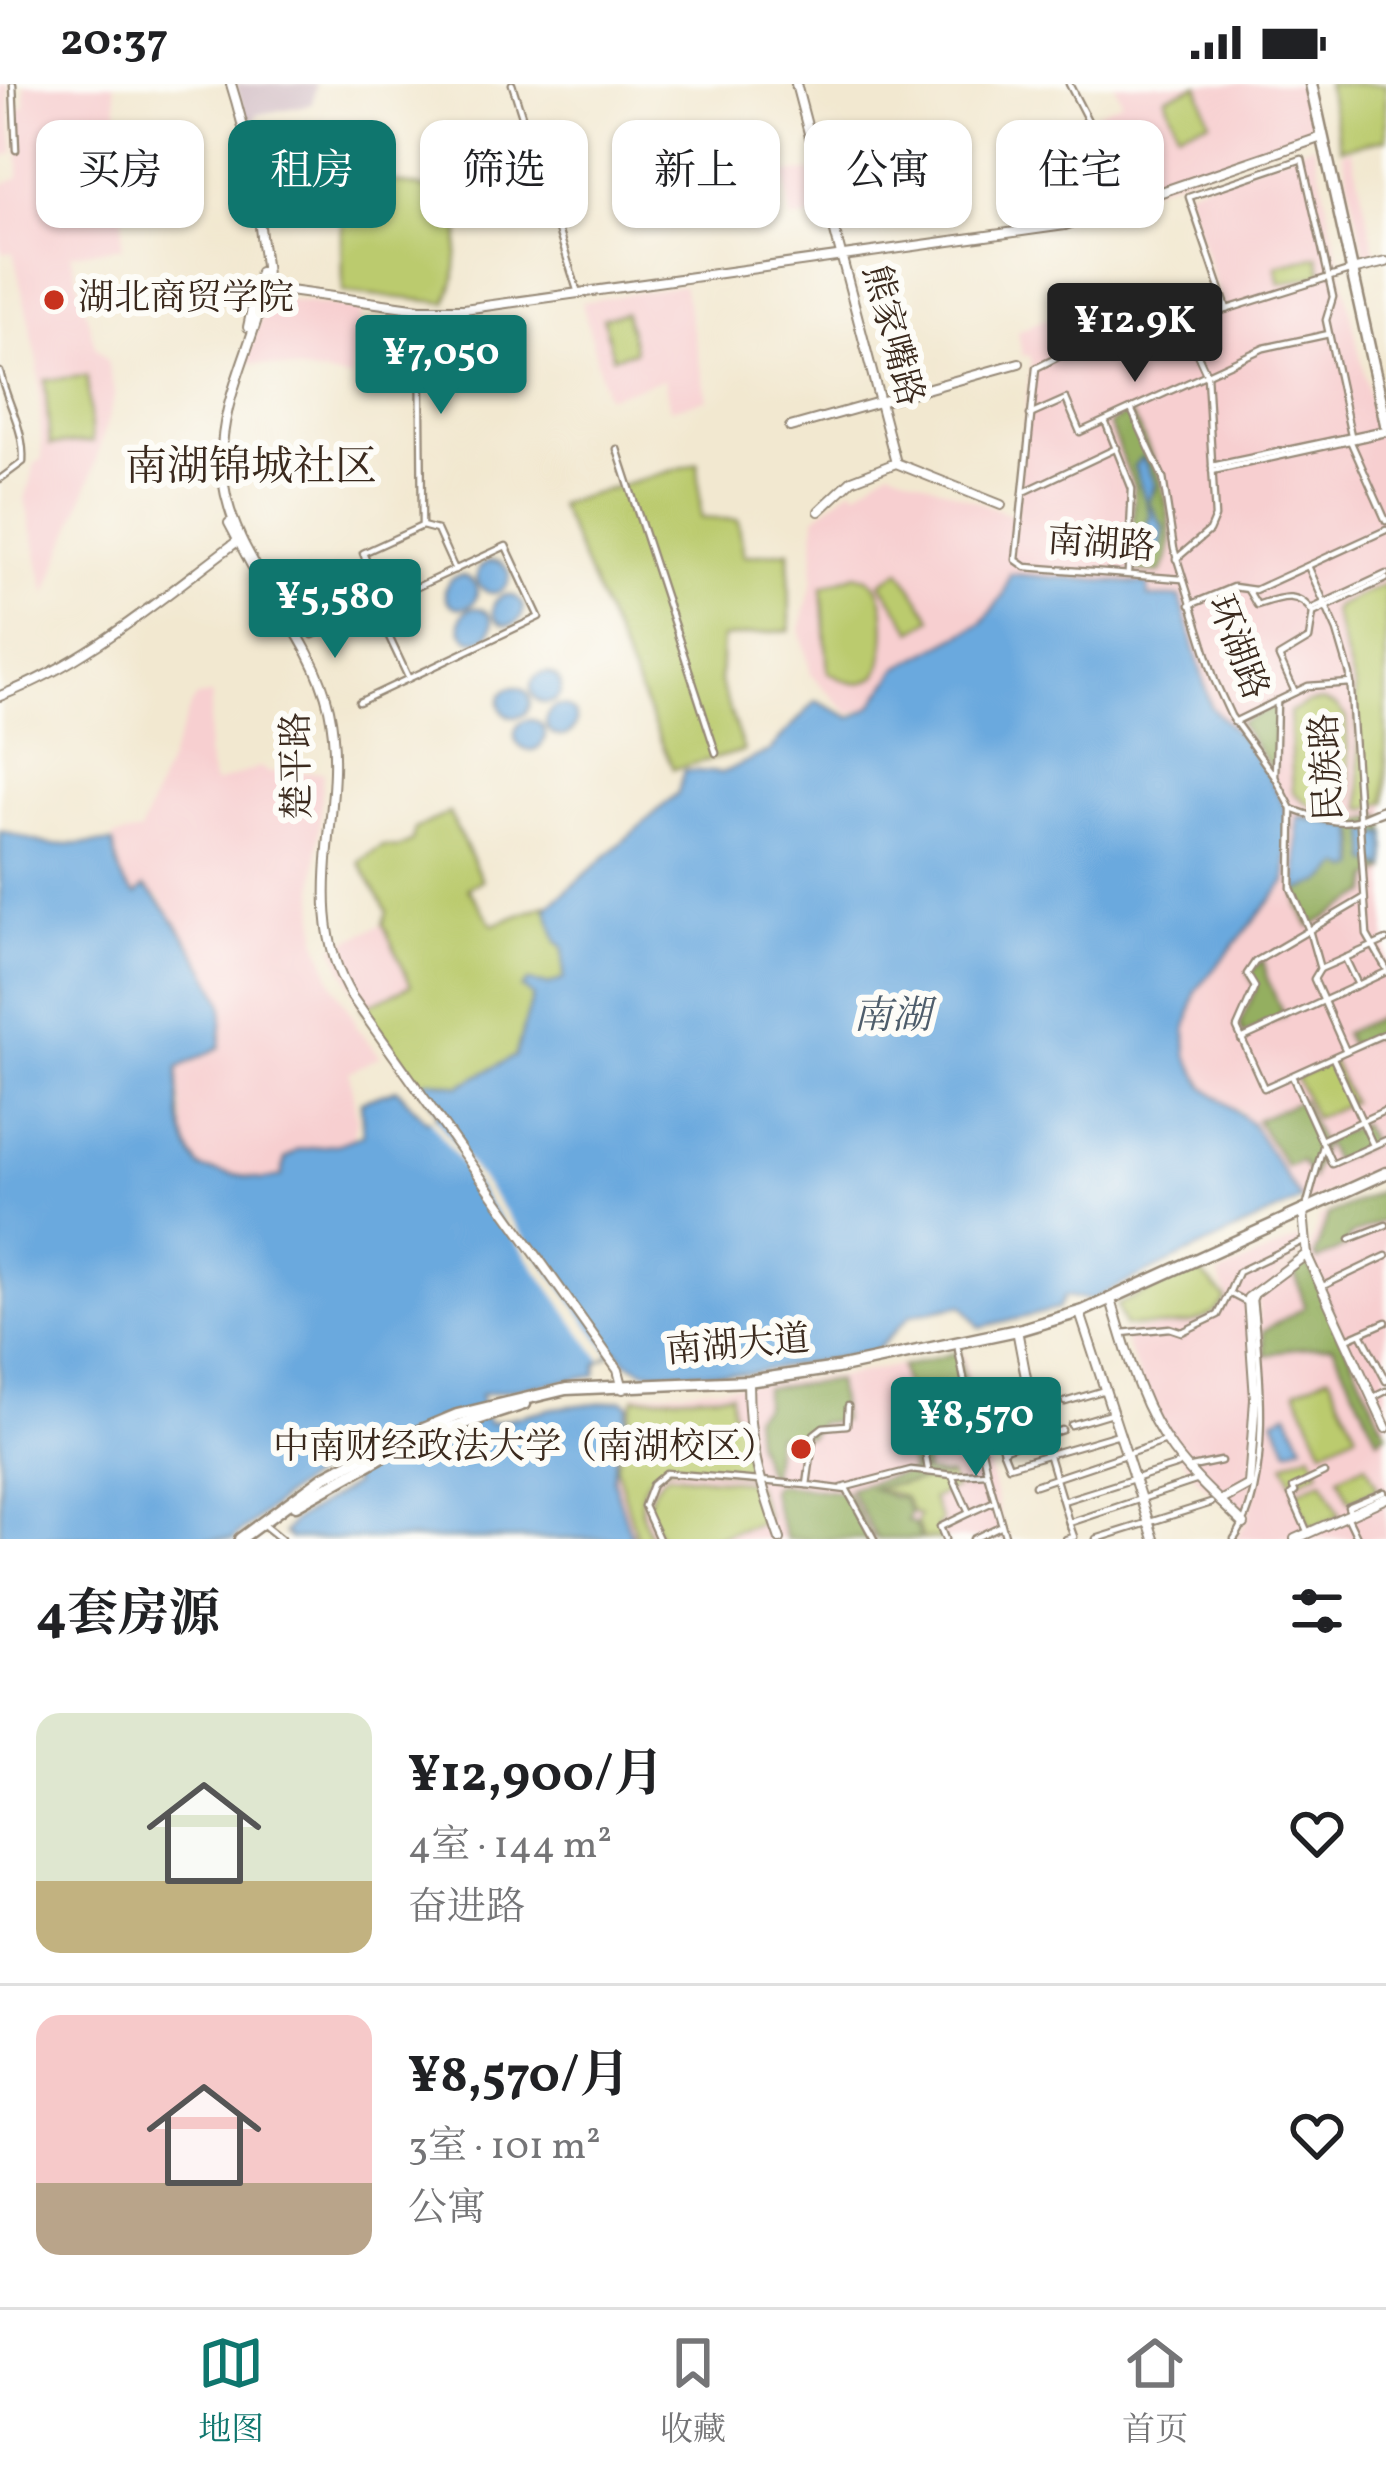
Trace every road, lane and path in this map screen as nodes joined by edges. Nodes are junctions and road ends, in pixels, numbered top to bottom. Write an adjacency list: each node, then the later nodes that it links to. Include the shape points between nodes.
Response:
1 (13, 84): 9 (street)
2 (229, 84): 16 (street, 楚平路, via 247,153)
3 (512, 84): 17 (street)
4 (796, 84): 12 (street, 熊家嘴路)
5 (1069, 84): 7 (street)
6 (1314, 84): 8 (main road); 14 (main road)
7 (1088, 120)
8 (1322, 137): 10 (street); 14 (main road)
9 (16, 150)
10 (1164, 192)
11 (1048, 228): 12 (street)
12 (842, 254): 17 (street); 25 (street, 熊家嘴路)
13 (1386, 262): 14 (street)
14 (1353, 270): 15 (street); 26 (main road); 31 (main road)
15 (1328, 277): 19 (street); 19 (street, via 1299,158 1189,197); 21 (street)
16 (263, 287): 18 (street); 44 (street, 楚平路, via 218,443 220,489)
17 (578, 293): 18 (street)
18 (420, 309): 42 (street)
19 (1227, 309): 20 (street)
20 (1183, 323): 24 (street); 28 (street, via 1070,351 1036,368)
21 (1329, 334): 24 (street, via 1264,348); 32 (street)
22 (1019, 362): 25 (street)
23 (0, 372): 37 (street, via 24,449 23,462)
24 (1207, 374): 27 (street); 36 (street)
25 (880, 400): 30 (street); 35 (street, 熊家嘴路)
26 (1386, 402)
27 (1131, 409): 29 (street); 45 (street, 环湖路, via 1163,478)
28 (1030, 416): 29 (street, via 1066,399 1080,432); 38 (street)
29 (1105, 421): 33 (street)
30 (790, 427)
31 (1386, 429): 32 (street)
32 (1350, 439): 36 (street); 41 (street)
33 (1118, 448): 38 (street); 48 (street, via 1132,494)
34 (616, 449): 65 (street)
35 (896, 463): 39 (street); 40 (street, via 852,480)
36 (1212, 468): 45 (street, via 1213,525)
37 (0, 479)
38 (1024, 492): 48 (street, 南湖路, via 1015,556 1022,566)
39 (1001, 505)
40 (819, 511)
41 (1386, 520)
42 (422, 526): 47 (street, via 437,530); 52 (street, via 363,553)
43 (1386, 530): 46 (street)
44 (240, 540): 61 (street, via 102,643); 109 (street, 楚平路, via 318,688 328,747 323,935 345,994 606,1357)
45 (1176, 559): 50 (street, 环湖路)
46 (1308, 566): 51 (street); 54 (street, 民族路)
47 (455, 570): 52 (street); 58 (street, via 506,546 539,617)
48 (1128, 574): 50 (street, 南湖路)
49 (1386, 577): 54 (street)
50 (1182, 579): 53 (street, 环湖路)
51 (1248, 590): 53 (street, via 1233,587); 56 (street, via 1257,605 1288,596)
52 (384, 602): 55 (street)
53 (1190, 605): 64 (street, 环湖路)
54 (1326, 605): 56 (street); 59 (street, 民族路)
55 (375, 607): 57 (street); 58 (street)
56 (1312, 611): 60 (street, via 1309,639 1279,657)
57 (313, 635)
58 (408, 677): 63 (street)
59 (1351, 683): 60 (street); 69 (street, 民族路)
60 (1295, 692): 62 (street)
61 (0, 696)
62 (1277, 700): 64 (street); 66 (street, 民族路)
63 (359, 702)
64 (1234, 722): 66 (street, 环湖路)
65 (716, 753)
66 (1276, 777): 67 (street, 环湖路)
67 (1292, 809): 69 (street); 71 (street, 环湖路, via 1291,886)
68 (1386, 809): 69 (street)
69 (1359, 821): 70 (street, 民族路)
70 (1364, 898): 71 (street); 73 (street, 民族路)
71 (1309, 930): 75 (street, 环湖路); 80 (street, via 1252,964 1247,974 1255,987 1237,1027)
72 (1386, 940): 73 (street)
73 (1372, 946): 74 (street); 76 (street, 民族路)
74 (1345, 958): 75 (street); 77 (street)
75 (1320, 969): 78 (street, 环湖路, via 1314,979)
76 (1386, 970): 77 (street)
77 (1358, 985): 78 (street)
78 (1324, 1000): 80 (street); 81 (street, 环湖路)
79 (1386, 1033): 81 (street)
80 (1241, 1039): 83 (street, via 1264,1088)
81 (1346, 1051): 82 (street)
82 (1333, 1057): 83 (street); 85 (street)
83 (1292, 1076): 87 (street)
84 (1386, 1110): 85 (street)
85 (1362, 1121): 87 (street); 88 (street)
86 (1386, 1139): 88 (street)
87 (1322, 1142): 88 (street, via 1332,1164); 90 (street)
88 (1373, 1145)
89 (1386, 1176): 90 (main road, 南湖大道)
90 (1305, 1212): 93 (street); 99 (main road, 南湖大道); 108 (main road, 南湖大道, via 1083,1311)
91 (1386, 1225): 92 (street)
92 (1350, 1239)
93 (1304, 1241): 94 (street); 97 (street, via 1238,1272)
94 (1307, 1255): 96 (street); 98 (street); 151 (street, via 1253,1300 1262,1381 1254,1496)
95 (1386, 1258): 96 (street)
96 (1321, 1287): 105 (street)
97 (1229, 1294): 98 (street); 102 (street, via 1218,1315 1182,1332)
98 (1247, 1302): 146 (street, via 1255,1376 1250,1477 1243,1490)
99 (1112, 1303): 100 (main road, 南湖大道); 102 (street)
100 (1081, 1316): 104 (main road, 南湖大道); 110 (street)
101 (1386, 1322): 103 (street)
102 (1122, 1333): 125 (street)
103 (1361, 1333): 105 (street); 107 (street)
104 (1018, 1335): 106 (main road, 南湖大道); 118 (street)
105 (1345, 1340): 112 (street)
106 (958, 1349): 108 (main road, 南湖大道); 114 (street)
107 (1386, 1381)
108 (748, 1382): 109 (main road, 南湖大道); 137 (street)
109 (620, 1388): 153 (main road, 南湖大道, via 483,1411 389,1452)
110 (1105, 1390): 113 (street); 116 (street)
111 (1386, 1390): 112 (street)
112 (1372, 1398): 120 (street)
113 (1065, 1402)
114 (969, 1404)
115 (848, 1406): 139 (street, via 847,1425 814,1434)
116 (1112, 1412): 119 (street); 123 (street)
117 (993, 1417): 122 (street)
118 (1034, 1424): 122 (street); 124 (street)
119 (1071, 1424)
120 (1386, 1427)
121 (1062, 1430): 124 (street)
122 (999, 1434): 126 (street)
123 (1119, 1434): 127 (street); 128 (street)
124 (1037, 1436): 126 (street)
125 (1167, 1441): 128 (street); 130 (street)
126 (1003, 1451): 127 (street, via 1009,1466)
127 (1049, 1456): 136 (street)
128 (1126, 1456): 135 (street); 136 (street)
129 (1221, 1461): 130 (street)
130 (1183, 1466): 135 (street); 138 (street)
131 (929, 1472): 132 (street, via 920,1421 973,1409); 134 (street); 141 (street)
132 (987, 1473): 134 (street); 144 (street)
133 (1324, 1473): 154 (street, via 1291,1495)
134 (952, 1474): 147 (street)
135 (1133, 1478): 143 (street); 145 (street)
136 (1056, 1479): 140 (street); 145 (street)
137 (759, 1480): 139 (street); 158 (street, via 666,1472 644,1506); 159 (street)
138 (1198, 1480): 143 (street); 146 (street)
139 (808, 1484): 141 (street)
140 (1035, 1485)
141 (842, 1488): 160 (street)
142 (1385, 1495): 148 (street)
143 (1141, 1500): 149 (street); 150 (street)
144 (995, 1501): 147 (street); 152 (street)
145 (1063, 1501): 150 (street)
146 (1215, 1502): 149 (street); 151 (street)
147 (969, 1513): 161 (street, via 940,1527)
148 (1349, 1515): 154 (street); 168 (street)
149 (1148, 1522): 164 (street); 165 (street)
150 (1070, 1523): 155 (street)
151 (1244, 1524): 166 (street)
152 (1002, 1525): 162 (street); 163 (street)
153 (271, 1531): 156 (main road, 南湖大道); 157 (main road, 南湖大道)
154 (1307, 1533): 167 (street)
155 (1072, 1538)
156 (240, 1539)
157 (250, 1539)
158 (659, 1539)
159 (780, 1539)
160 (874, 1539)
161 (945, 1539)
162 (973, 1539)
163 (1006, 1539)
164 (1096, 1539)
165 (1154, 1539)
166 (1234, 1539)
167 (1294, 1539)
168 (1358, 1539)

